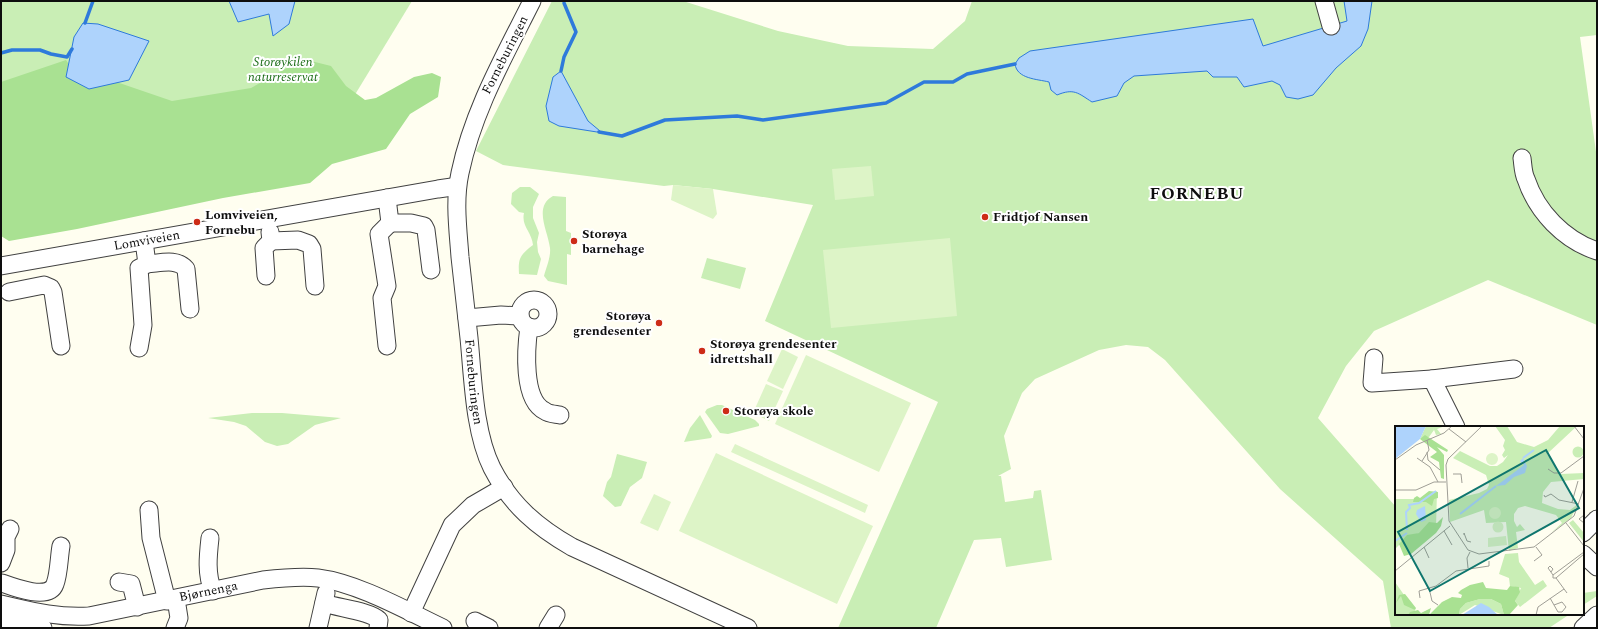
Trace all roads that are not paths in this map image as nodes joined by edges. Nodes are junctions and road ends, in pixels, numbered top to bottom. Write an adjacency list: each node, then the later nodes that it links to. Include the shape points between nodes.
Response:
1 (532, 1): 5 (street, Forneburingen, via 474,121)
2 (1324, 1): 3 (street)
3 (1330, 26)
4 (1522, 158): 11 (street, via 1525,178 1535,201 1557,228 1576,242)
5 (457, 188): 6 (street, Lomviveien); 19 (street, Forneburingen, via 457,221)
6 (387, 198): 7 (street, Lomviveien); 8 (street)
7 (268, 218): 9 (street, Lomviveien); 10 (street)
8 (390, 224): 14 (street, via 411,223 424,226); 21 (street, via 379,234 387,286 382,298)
9 (144, 241): 12 (street); 13 (street, Lomviveien)
10 (271, 242): 15 (street, via 264,248); 16 (street, via 298,240 309,244 312,249)
11 (1597, 251)
12 (148, 264): 18 (street, via 174,262 184,266); 22 (street, via 139,268 144,325)
13 (1, 266)
14 (431, 270)
15 (266, 276)
16 (314, 286)
17 (9, 292): 20 (street, via 44,285 51,288)
18 (190, 310)
19 (467, 318): 26 (street, via 501,315 525,322 529,384 535,402 544,411); 28 (street, Forneburingen, via 480,428 492,467)
20 (61, 346)
21 (387, 346)
22 (139, 348)
23 (1374, 358): 25 (street, via 1372,383)
24 (1514, 369): 25 (street)
25 (1432, 379): 27 (street)
26 (560, 415)
27 (1456, 426)
28 (504, 487): 45 (street, via 473,505 452,525); 52 (street, Forneburingen, via 518,506 551,535)
29 (148, 510): 42 (street, via 151,538)
30 (1597, 519): 32 (street)
31 (10, 529): 36 (street)
32 (1584, 532)
33 (210, 538): 40 (street, via 208,563)
34 (61, 546): 41 (street, via 55,586 37,593)
35 (1584, 555): 37 (street)
36 (1, 563)
37 (1597, 567)
38 (328, 580): 40 (street, Bjørnenga, via 283,578); 43 (street); 45 (street, Bjørnenga, via 346,584)
39 (119, 582): 44 (street, via 131,584)
40 (214, 591): 42 (street, Bjørnenga)
41 (1, 598): 44 (street, Bjørnenga, via 49,615 68,617 89,616); 47 (street)
42 (172, 600): 44 (street, Bjørnenga); 48 (street, via 179,618)
43 (324, 603): 49 (street); 50 (street, via 371,615 379,620)
44 (137, 607)
45 (411, 613): 51 (street, Bjørnenga)
46 (1597, 614): 53 (street)
47 (43, 628)
48 (175, 628)
49 (318, 628)
50 (378, 628)
51 (443, 628)
52 (748, 628)
53 (1583, 628)

